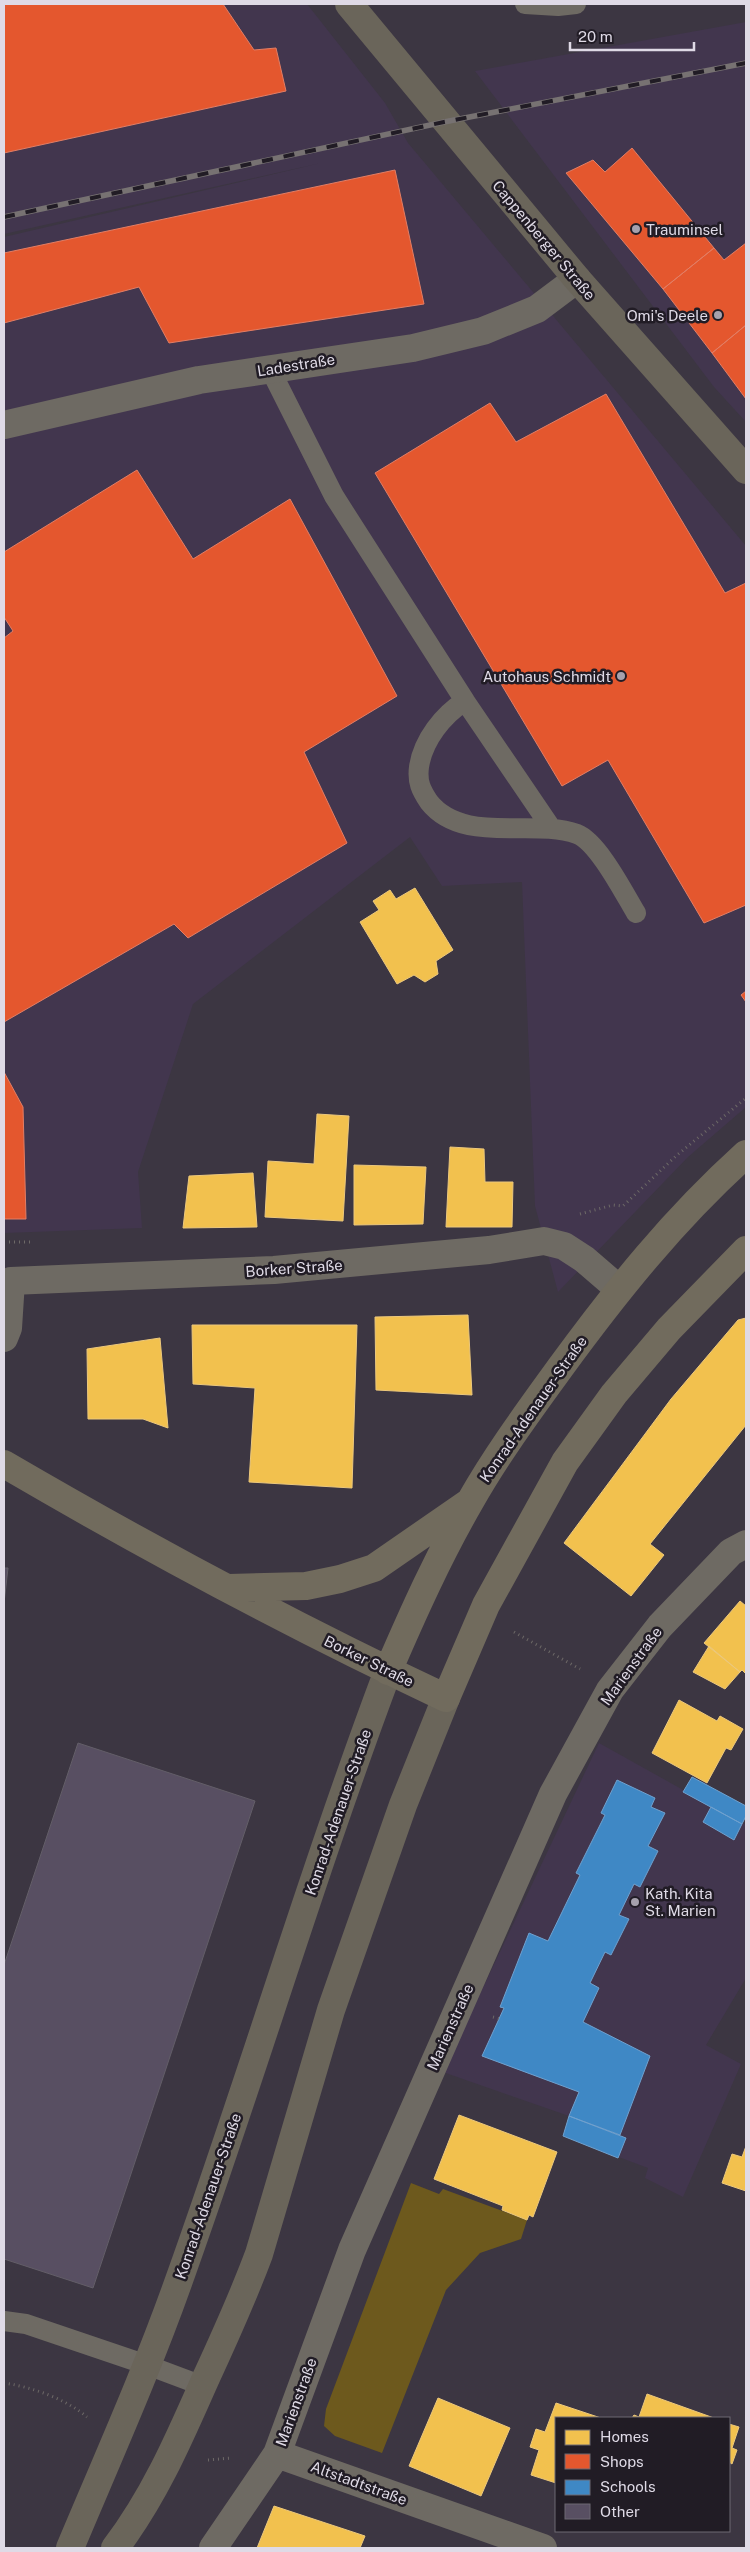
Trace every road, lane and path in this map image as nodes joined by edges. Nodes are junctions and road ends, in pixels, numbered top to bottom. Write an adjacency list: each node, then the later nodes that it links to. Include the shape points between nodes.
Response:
1 (349, 4): 4 (street, Cappenberger Straße)
2 (525, 4): 3 (lane)
3 (576, 4)
4 (577, 279): 5 (street, Ladestraße, via 537,309 483,331 413,348); 7 (street, Cappenberger Straße)
5 (270, 369): 6 (street, Ladestraße, via 199,380); 8 (lane, via 334,496)
6 (4, 424)
7 (746, 470)
8 (466, 701): 9 (lane); 9 (lane, via 439,723 428,743 420,762 420,789 435,809 457,822 520,830)
9 (552, 829): 10 (lane, via 578,834 585,839 596,850)
10 (636, 912)
11 (746, 1098): 13 (path, via 676,1156 623,1206 613,1204)
12 (746, 1154): 18 (main road, Konrad-Adenauer-Straße, via 702,1194)
13 (571, 1217)
14 (4, 1242): 15 (path)
15 (43, 1242)
16 (746, 1250): 24 (main road, via 669,1329 614,1394 565,1462)
17 (7, 1281): 18 (street, Borker Straße, via 274,1270 489,1250 544,1241 564,1246); 19 (street, Borker Straße, via 8,1328)
18 (619, 1288): 21 (main road, Konrad-Adenauer-Straße, via 512,1434)
19 (4, 1338)
20 (4, 1464): 23 (main road, Borker Straße)
21 (471, 1500): 23 (main road, via 374,1568 306,1586); 25 (main road, Konrad-Adenauer-Straße, via 421,1595)
22 (746, 1544): 26 (street, Marienstraße, via 731,1552 660,1626)
23 (225, 1589): 25 (main road, Borker Straße)
24 (482, 1614): 26 (path); 27 (main road)
25 (388, 1671): 27 (main road, Borker Straße); 29 (street, Konrad-Adenauer-Straße, via 347,1781 240,2105)
26 (610, 1690): 33 (street, Marienstraße, via 553,1794 352,2250)
27 (446, 1698): 31 (street, via 403,1805 331,2010 259,2254)
28 (4, 2320): 29 (lane, via 26,2324)
29 (147, 2365): 31 (lane); 32 (street, Konrad-Adenauer-Straße)
30 (4, 2383): 32 (path, via 76,2407)
31 (203, 2386): 34 (street)
32 (115, 2440): 35 (street, Konrad-Adenauer-Straße)
33 (277, 2454): 34 (path); 37 (street, Marienstraße); 38 (street, Altstadtstraße)
34 (168, 2463): 36 (street, via 135,2522)
35 (70, 2548)
36 (115, 2548)
37 (213, 2548)
38 (543, 2548)

